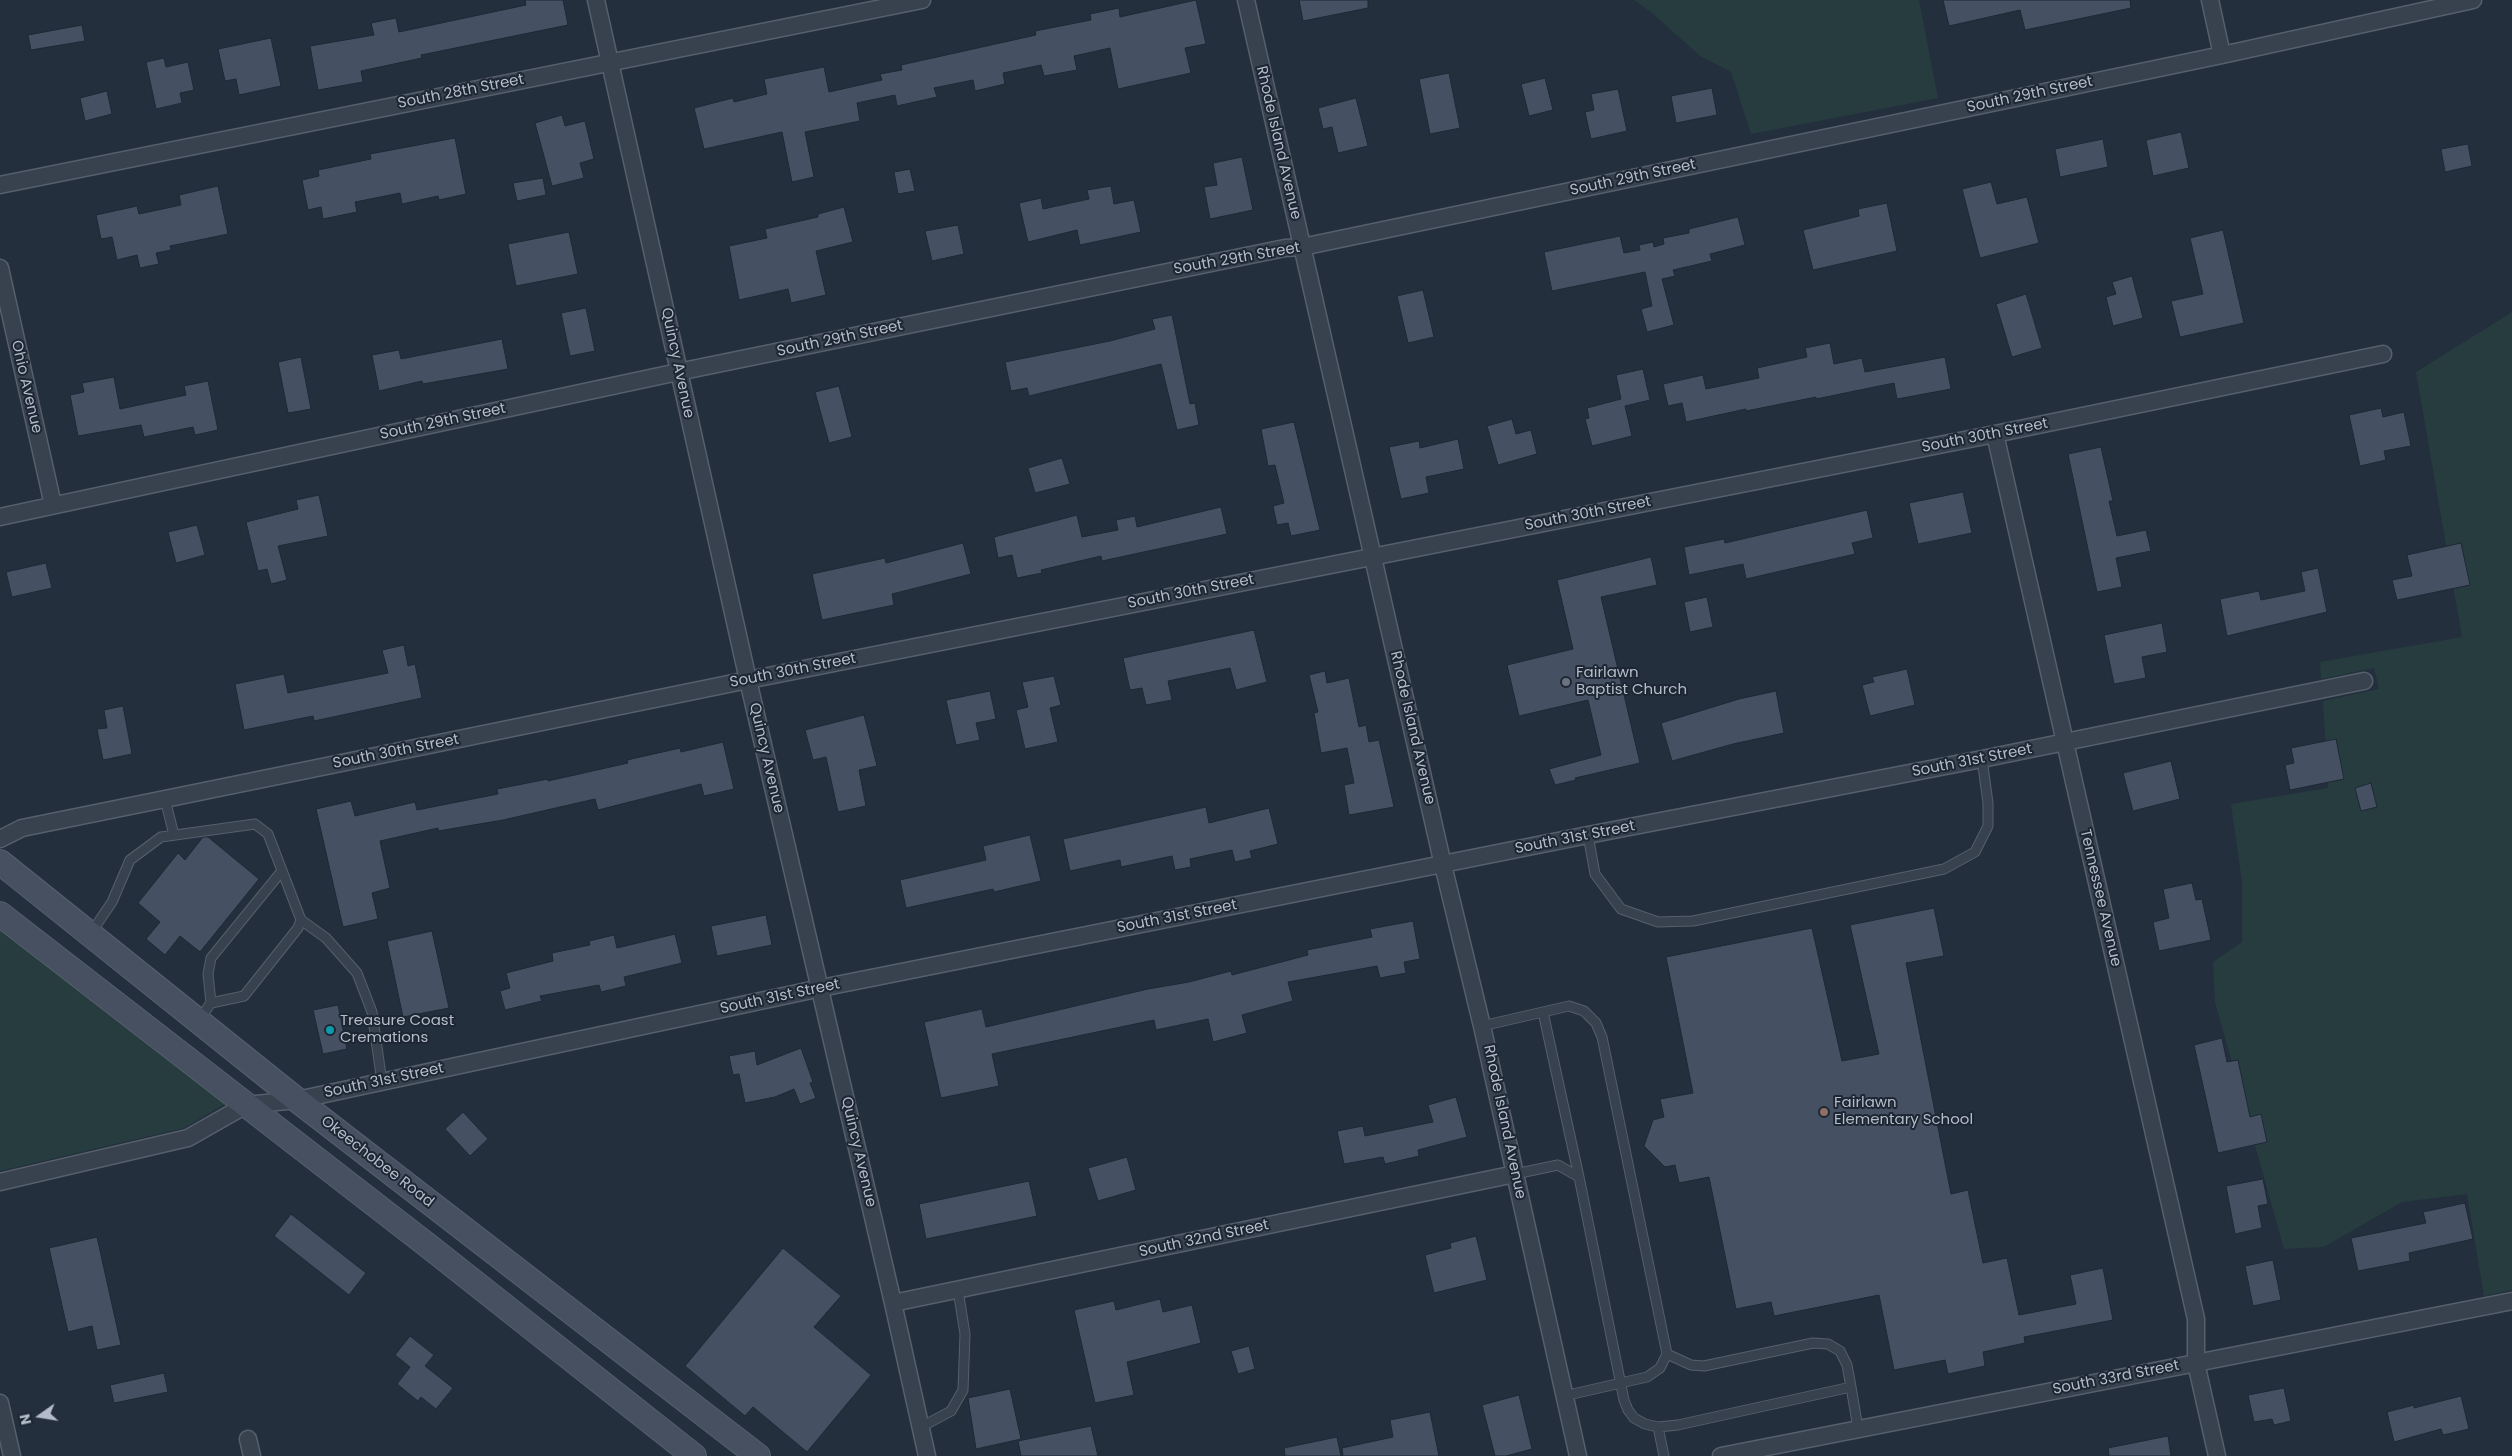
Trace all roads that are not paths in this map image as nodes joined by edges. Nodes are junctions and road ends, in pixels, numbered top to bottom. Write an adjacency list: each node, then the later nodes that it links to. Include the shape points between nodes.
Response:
1 (596, 0): 7 (street, Quincy Avenue)
2 (922, 0): 7 (street, South 28th Street)
3 (1246, 0): 9 (street, Rhode Island Avenue)
4 (2210, 0): 6 (street)
5 (2473, 0): 6 (street, South 29th Street)
6 (2222, 55): 9 (street, South 29th Street)
7 (611, 62): 8 (street, South 28th Street); 12 (street, Quincy Avenue)
8 (0, 185)
9 (1302, 247): 12 (street, South 29th Street); 16 (street, Rhode Island Avenue)
10 (0, 268): 14 (street, Ohio Avenue)
11 (2383, 354): 13 (street, South 30th Street)
12 (678, 372): 14 (street, South 29th Street); 17 (street, Quincy Avenue)
13 (1995, 434): 16 (street, South 30th Street); 19 (street, Tennessee Avenue)
14 (53, 505): 15 (street, South 29th Street)
15 (0, 517)
16 (1374, 556): 17 (street, South 30th Street); 26 (street, Rhode Island Avenue)
17 (748, 680): 21 (street, South 30th Street); 31 (street, Quincy Avenue)
18 (2364, 681): 19 (street, South 31st Street)
19 (2065, 742): 20 (street, South 31st Street); 45 (street, Tennessee Avenue, via 2196,1319)
20 (1982, 759): 22 (street, South 31st Street); 22 (lane, via 1988,826 1975,852 1944,869 1693,920 1658,922 1621,909 1595,874)
21 (166, 799): 23 (lane); 24 (street, South 30th Street, via 22,828)
22 (1588, 835): 26 (street, South 31st Street)
23 (174, 836): 27 (lane, via 255,824 268,834); 30 (lane, via 161,837 130,860 112,902)
24 (0, 838)
25 (0, 862): 30 (main road, Okeechobee Road)
26 (1443, 865): 31 (street, South 31st Street); 34 (street, Rhode Island Avenue)
27 (281, 872): 29 (lane); 32 (lane, via 211,958)
28 (0, 914): 37 (main road)
29 (301, 920): 32 (lane, via 244,996); 35 (lane, via 326,938 357,973 372,1012)
30 (90, 934): 32 (main road, Okeechobee Road)
31 (821, 988): 35 (street, South 31st Street); 43 (street, Quincy Avenue)
32 (205, 1012): 36 (main road, Okeechobee Road)
33 (1543, 1012): 34 (lane); 39 (lane); 44 (lane, via 1569,1006 1584,1011 1596,1022 1602,1037)
34 (1482, 1026): 38 (street, Rhode Island Avenue)
35 (382, 1082): 36 (street, South 31st Street)
36 (297, 1100): 37 (street, South 31st Street); 57 (main road, Okeechobee Road)
37 (246, 1105): 40 (street, South 31st Street, via 188,1138); 56 (main road)
38 (1515, 1174): 39 (lane, via 1558,1165); 41 (street, South 32nd Street); 48 (street, Rhode Island Avenue)
39 (1579, 1177): 46 (lane)
40 (0, 1182)
41 (958, 1290): 43 (street, South 32nd Street); 50 (lane, via 965,1334 963,1390 951,1411)
42 (2512, 1301): 45 (street, South 33rd Street)
43 (894, 1304): 50 (street, Quincy Avenue)
44 (1667, 1354): 46 (lane, via 1660,1368 1647,1377); 47 (lane, via 1691,1365 1704,1366 1813,1344 1828,1344 1840,1351 1848,1365)
45 (2196, 1363): 52 (street, South 33rd Street); 62 (street, Tennessee Avenue)
46 (1622, 1383): 48 (lane); 51 (lane, via 1624,1400 1631,1414 1645,1424)
47 (1851, 1387): 51 (lane); 52 (lane)
48 (1564, 1396): 59 (street, Rhode Island Avenue)
49 (0, 1403): 54 (street)
50 (920, 1427): 58 (street, Quincy Avenue)
51 (1658, 1427): 60 (lane)
52 (1858, 1428): 61 (street, South 33rd Street)
53 (248, 1439): 55 (street)
54 (12, 1456)
55 (252, 1456)
56 (694, 1456)
57 (758, 1456)
58 (927, 1456)
59 (1578, 1456)
60 (1664, 1456)
61 (1721, 1456)
62 (2217, 1456)

